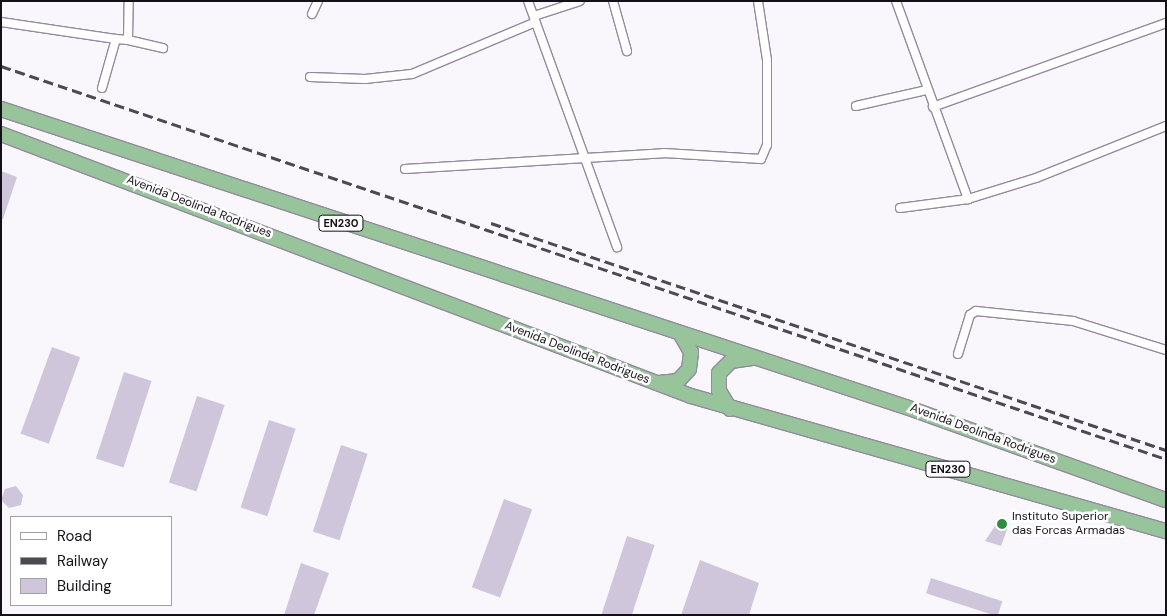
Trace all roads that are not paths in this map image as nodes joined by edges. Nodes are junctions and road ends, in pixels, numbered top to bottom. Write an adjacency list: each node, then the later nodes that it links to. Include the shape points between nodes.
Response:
1 (129, 1): 13 (street)
2 (318, 1): 8 (street)
3 (528, 1): 9 (street)
4 (580, 1): 9 (street)
5 (614, 1): 15 (street)
6 (758, 1): 24 (street, via 767,60 764,157)
7 (898, 2): 18 (street)
8 (312, 14)
9 (535, 19): 16 (street, via 412,74 365,79); 24 (street)
10 (1, 22): 12 (street)
11 (1166, 23): 20 (street)
12 (116, 39): 13 (street); 17 (street)
13 (128, 40): 14 (street)
14 (162, 48)
15 (627, 51)
16 (310, 77)
17 (102, 88)
18 (927, 90): 19 (street); 20 (street)
19 (856, 106)
20 (933, 107): 26 (street)
21 (1, 109): 29 (highway, Avenida Deolinda Rodrigues / EN230)
22 (1166, 126): 26 (street, via 1036,178)
23 (1, 134): 33 (highway, Avenida Deolinda Rodrigues / EN230)
24 (587, 156): 25 (street); 28 (street)
25 (405, 170)
26 (968, 199): 27 (street)
27 (900, 208)
28 (617, 247)
29 (681, 335): 32 (highway, Avenida Deolinda Rodrigues / EN230); 33 (highway, via 691,352 689,369 678,381)
30 (1166, 350): 31 (street, via 1073,321 976,311 970,315)
31 (958, 354)
32 (758, 358): 34 (highway, via 731,361 719,373 719,391); 35 (highway, Avenida Deolinda Rodrigues / EN230)
33 (656, 384): 34 (highway, Avenida Deolinda Rodrigues / EN230)
34 (730, 409): 36 (highway, Avenida Deolinda Rodrigues / EN230)
35 (1166, 500)
36 (1166, 531)

